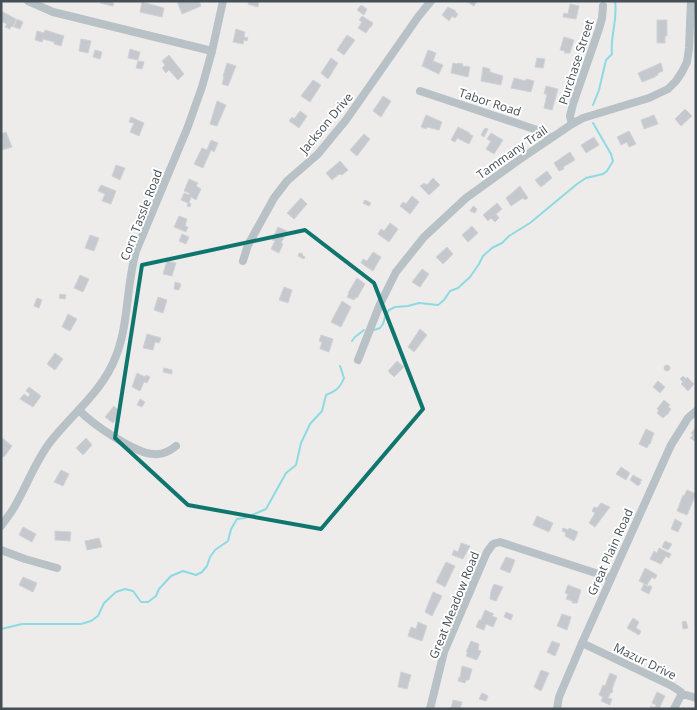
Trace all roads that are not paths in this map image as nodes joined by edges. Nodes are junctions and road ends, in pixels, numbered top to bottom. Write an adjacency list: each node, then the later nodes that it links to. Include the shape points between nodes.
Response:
1 (28, 1): 6 (street, via 53,12)
2 (223, 1): 6 (street, Corn Tassle Road)
3 (431, 1): 10 (street, Jackson Drive, via 346,120 274,198 248,245)
4 (691, 1): 8 (street, Tammany Trail, via 689,48 676,81 668,89 649,98)
5 (603, 6): 8 (street, Purchase Street, via 599,29 573,104)
6 (212, 50): 12 (street, Corn Tassle Road, via 187,129 136,251 117,356 105,379)
7 (420, 91): 9 (street, Tabor Road, via 540,131)
8 (572, 124): 9 (street, Tammany Trail)
9 (550, 138): 11 (street, Tammany Trail, via 466,198 418,244 388,287)
10 (243, 261)
11 (358, 360)
12 (80, 410): 14 (street, via 109,433 142,452 162,454); 15 (street, Corn Tassle Road, via 38,460 16,505)
13 (696, 411): 18 (street, Great Plain Road, via 671,445)
14 (176, 446)
15 (1, 526)
16 (1, 550): 17 (street)
17 (57, 568)
18 (611, 578): 19 (street, Great Plain Road); 22 (street, Great Meadow Road, via 500,542 492,544 444,652)
19 (582, 643): 20 (street, Mazur Drive, via 672,686); 23 (street, Great Plain Road)
20 (682, 695): 21 (street); 24 (street, Mazur Drive)
21 (696, 698)
22 (430, 709)
23 (556, 709)
24 (674, 709)

